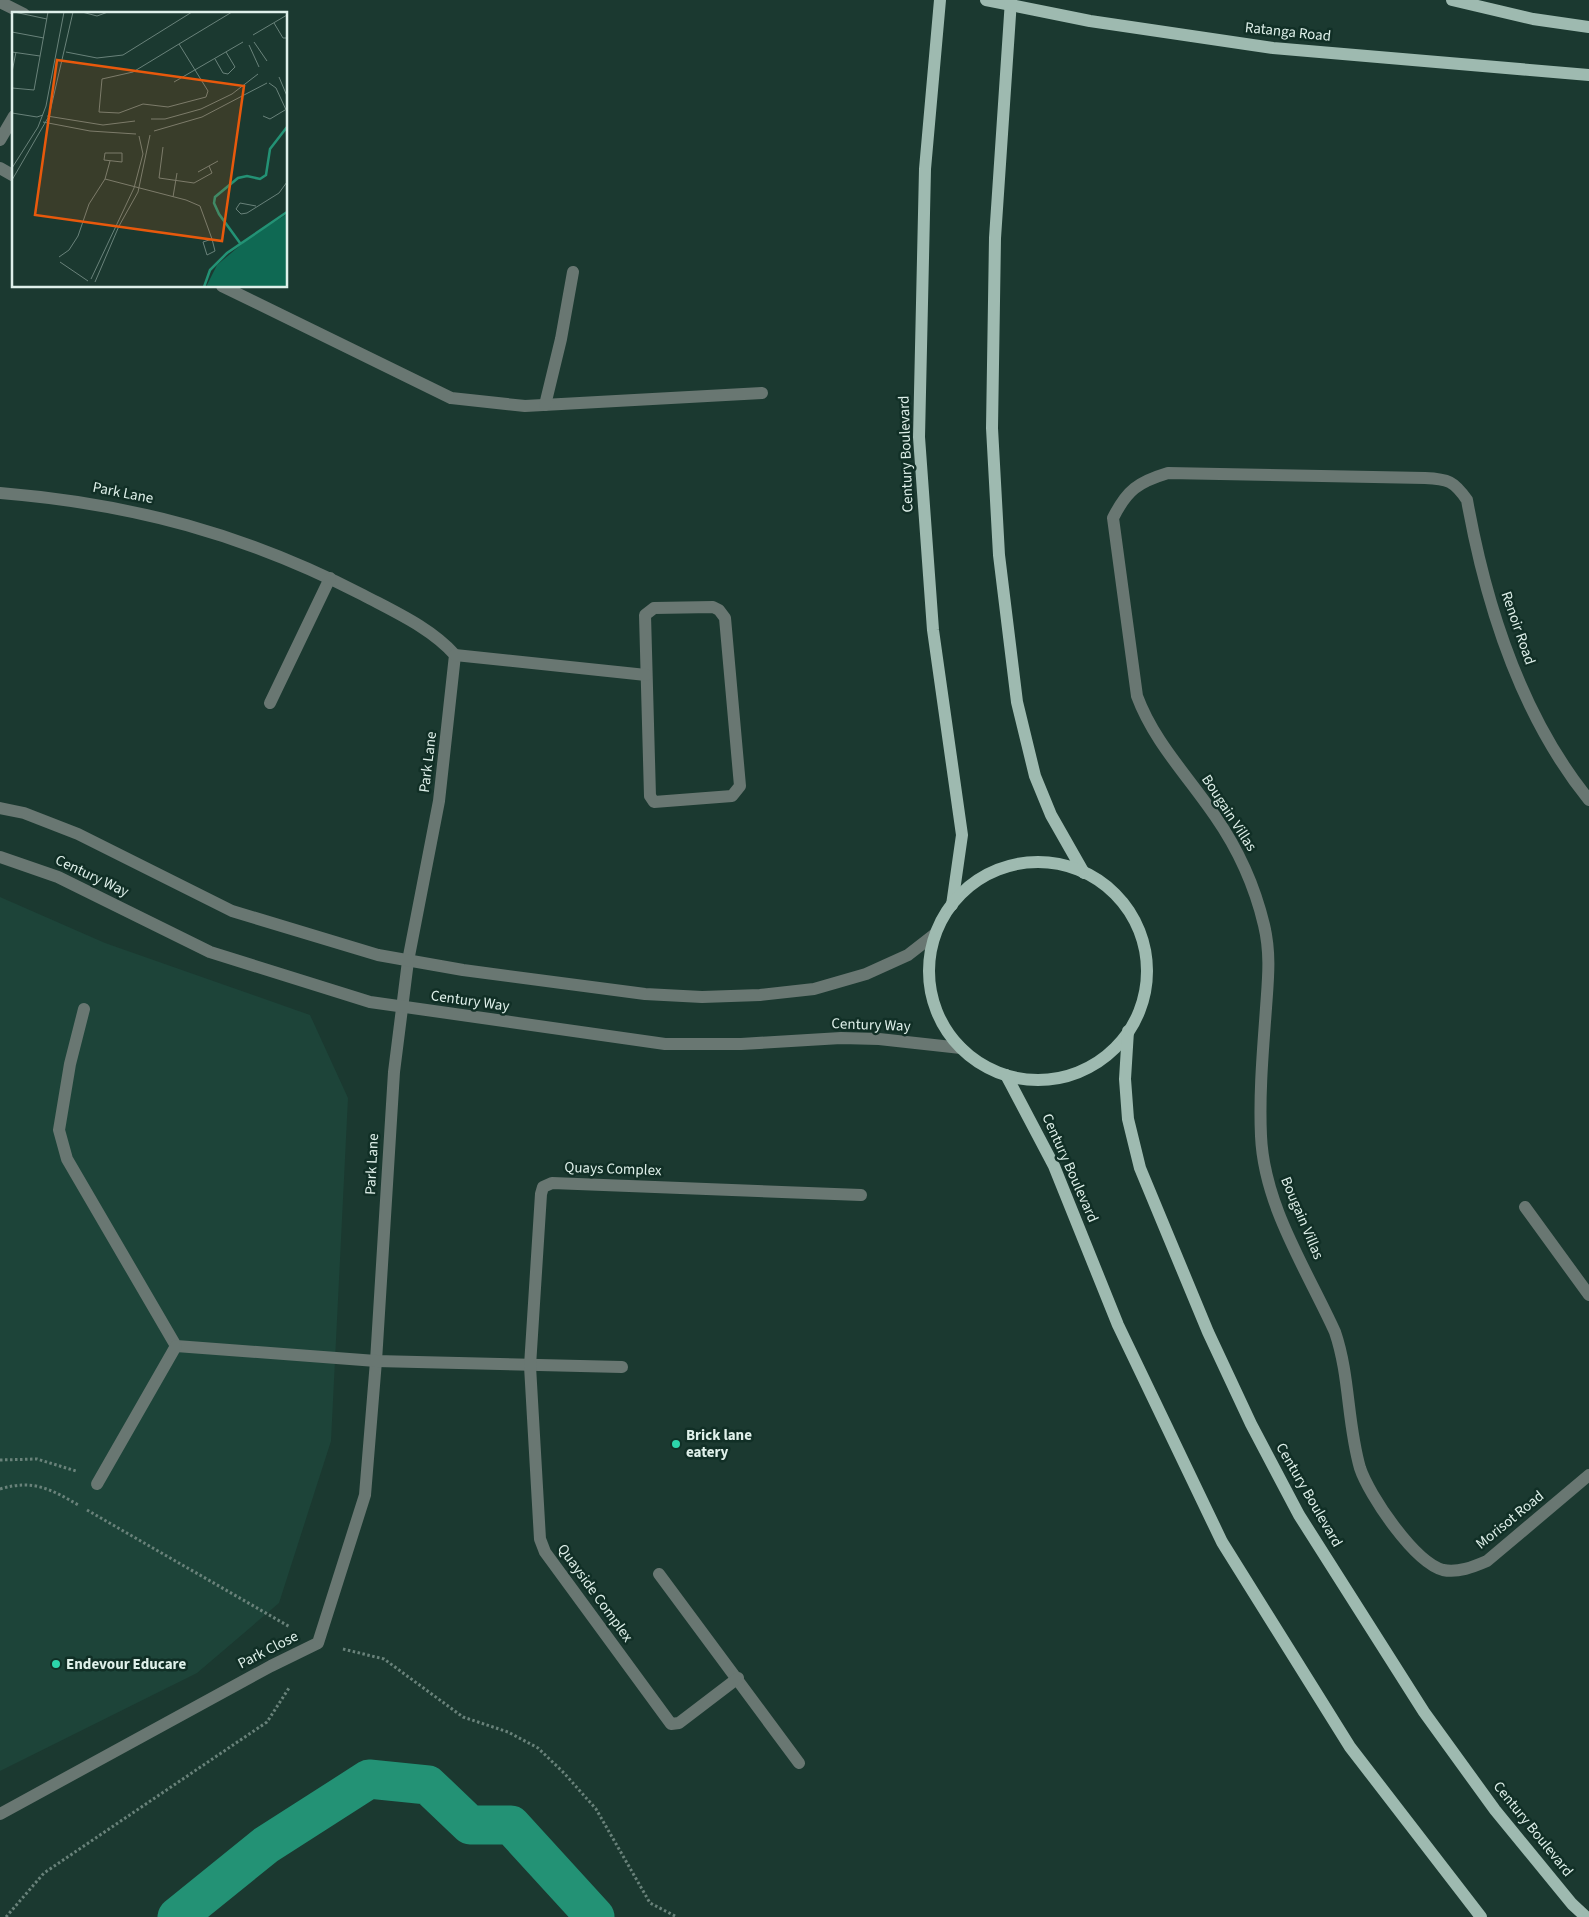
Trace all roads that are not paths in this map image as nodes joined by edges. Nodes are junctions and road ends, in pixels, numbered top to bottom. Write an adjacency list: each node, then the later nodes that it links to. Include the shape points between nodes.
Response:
1 (940, 0): 27 (main road, Century Boulevard, via 926,169 919,437 933,630 962,834)
2 (986, 0): 5 (main road, Ratanga Road)
3 (1452, 0): 7 (main road, via 1533,19)
4 (0, 2): 6 (street)
5 (1010, 3): 8 (main road, Ratanga Road, via 1090,22 1274,48); 26 (main road, via 995,256 992,428 999,555 1017,702 1034,776 1051,815)
6 (20, 12)
7 (1589, 27)
8 (1589, 74)
9 (12, 119): 10 (street)
10 (0, 140)
11 (0, 168): 12 (street)
12 (12, 175)
13 (573, 272): 16 (street)
14 (226, 288): 16 (street, via 451,398 489,404)
15 (762, 393): 16 (street)
16 (545, 405)
17 (1425, 478): 23 (street, Renoir Road, via 1444,479 1458,486 1467,500 1493,609 1522,690 1544,733); 44 (street, Bougain Villas, via 1168,474 1137,485 1122,500 1113,518 1133,676 1145,719 1234,846 1248,876 1264,926 1270,972 1260,1110 1269,1188 1341,1349 1355,1442 1365,1482 1375,1501 1420,1557)
18 (0, 493): 19 (street, Park Lane, via 89,503 152,515 214,533)
19 (330, 578): 20 (street, Park Lane, via 415,623); 22 (street)
20 (455, 655): 21 (street); 29 (street, Park Lane, via 439,801)
21 (646, 674): 21 (street, via 652,799 659,802 735,794 740,786 723,614 713,607 654,608 649,611 644,622)
22 (270, 703)
23 (1589, 800)
24 (0, 808): 29 (street, Century Way, via 24,813 78,834 232,911)
25 (0, 857): 30 (street, Century Way, via 58,877 210,952 363,1000)
26 (1084, 873): 27 (main road, via 1043,862 1007,867 973,884); 32 (main road, via 1106,886 1123,903 1141,936 1146,960 1146,985 1140,1009)
27 (952, 905): 28 (main road)
28 (935, 934): 29 (street, Century Way, via 908,955 866,974 814,989 760,996 645,994); 33 (main road, via 929,972 932,996 946,1029)
29 (408, 961): 30 (street, Park Lane)
30 (401, 1007): 33 (street, Century Way, via 665,1044 742,1044 841,1038); 39 (street, Park Lane)
31 (84, 1009): 38 (street, via 70,1064 59,1130 63,1147)
32 (1128, 1031): 34 (main road, via 1105,1057 1074,1074 1041,1080); 50 (main road, Century Boulevard, via 1125,1079 1128,1119 1140,1168 1208,1332 1251,1424 1299,1515 1424,1712 1495,1810)
33 (962, 1048): 34 (main road, via 980,1063)
34 (1006, 1075): 49 (main road, Century Boulevard, via 1054,1166 1118,1325 1222,1542 1350,1747)
35 (862, 1195): 40 (street, Quays Complex, via 547,1184 541,1194)
36 (1524, 1207): 37 (street)
37 (1589, 1295)
38 (176, 1346): 39 (street); 43 (street)
39 (376, 1361): 40 (street); 48 (street, Park Close, via 365,1495 318,1643)
40 (530, 1366): 41 (street); 46 (street, Quayside Complex, via 540,1539 545,1552 671,1724 679,1723)
41 (622, 1367)
42 (1589, 1475): 44 (street, Morisot Road, via 1487,1561 1464,1570)
43 (98, 1484)
44 (1442, 1570)
45 (659, 1574): 46 (street)
46 (738, 1678): 47 (street)
47 (799, 1763)
48 (2, 1809)
49 (1482, 1917)
50 (1586, 1917)

